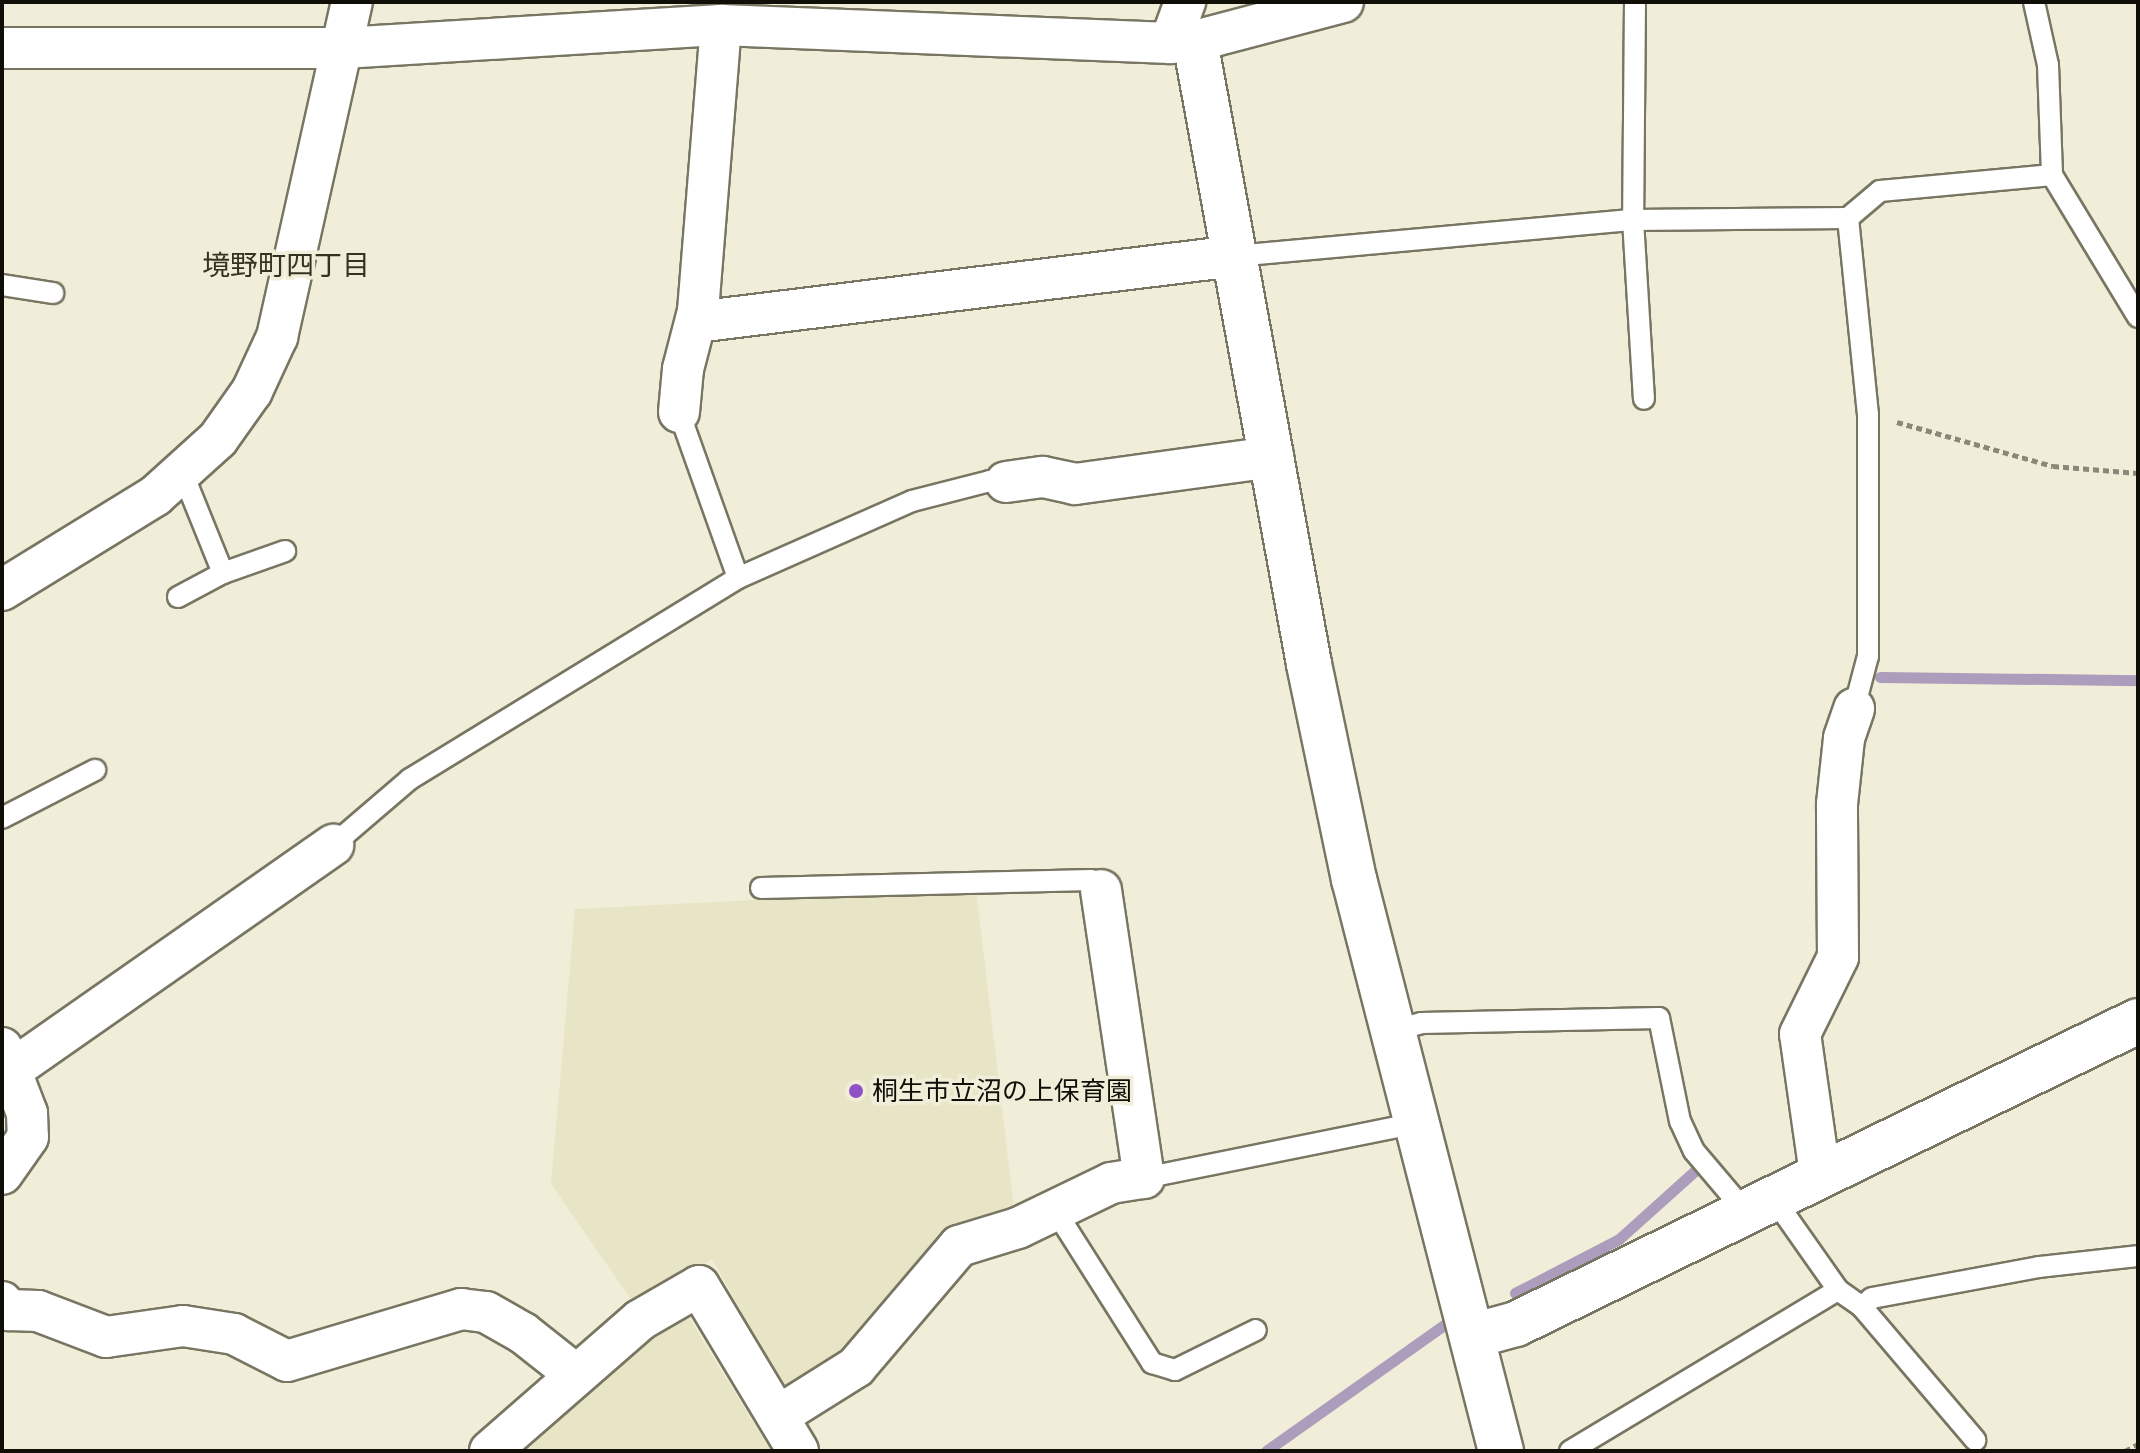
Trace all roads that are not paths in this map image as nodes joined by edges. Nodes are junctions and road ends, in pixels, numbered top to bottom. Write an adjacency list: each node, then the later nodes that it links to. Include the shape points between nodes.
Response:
1 (352, 2): 8 (street)
2 (1343, 2): 6 (street)
3 (1635, 2): 11 (lane)
4 (2034, 2): 9 (lane, via 2048,65)
5 (721, 25): 6 (street); 8 (street); 16 (street)
6 (1183, 29): 12 (street)
7 (2, 48): 8 (street)
8 (343, 48): 20 (street, via 277,337 252,391 218,439)
9 (2052, 175): 10 (lane, via 1880,191); 15 (lane)
10 (1848, 218): 11 (lane); 27 (lane, via 1868,414 1868,656)
11 (1633, 220): 12 (lane); 17 (lane)
12 (1235, 256): 16 (street); 19 (street)
13 (2, 285): 14 (lane)
14 (53, 293)
15 (2138, 317)
16 (696, 322): 18 (street, via 683,369)
17 (1644, 399)
18 (679, 412): 24 (lane)
19 (1273, 457): 21 (street, via 1075,484 1043,477); 34 (street, via 1323,733)
20 (183, 474): 23 (lane); 25 (street)
21 (1006, 482): 24 (lane, via 990,481 912,501)
22 (285, 551): 23 (lane)
23 (223, 573): 26 (lane)
24 (738, 578): 30 (lane, via 410,779)
25 (2, 590)
26 (178, 597)
27 (1854, 709): 38 (street, via 1844,738 1837,804 1838,957 1800,1034)
28 (95, 770): 29 (lane)
29 (2, 818)
30 (333, 845): 35 (street)
31 (761, 888): 32 (lane, via 1091,880)
32 (1101, 890): 39 (street)
33 (2138, 1021): 38 (street)
34 (1392, 1031): 36 (street); 40 (lane, via 1421,1023 1659,1018 1694,1151)
35 (8, 1058): 37 (street, via 27,1113 28,1137)
36 (1417, 1123): 39 (lane); 47 (street)
37 (2, 1174)
38 (1820, 1174): 40 (street)
39 (1144, 1178): 41 (street, via 1111,1183)
40 (1758, 1203): 43 (lane); 47 (street, via 1516,1324)
41 (1053, 1207): 46 (lane, via 1152,1363 1175,1370); 49 (street, via 1018,1228 959,1246 856,1367)
42 (2138, 1256): 44 (lane, via 2039,1267 1872,1298)
43 (1838, 1290): 44 (lane); 54 (lane)
44 (1862, 1307): 50 (lane)
45 (4, 1311): 48 (street, via 38,1311 106,1337 183,1326 234,1334 287,1361 461,1309 486,1312 523,1333)
46 (1256, 1330)
47 (1472, 1336): 53 (street)
48 (575, 1374): 49 (street, via 640,1320 699,1286); 51 (street)
49 (778, 1416): 52 (street)
50 (1975, 1440)
51 (490, 1451)
52 (798, 1451)
53 (1501, 1451)
54 (1570, 1451)

